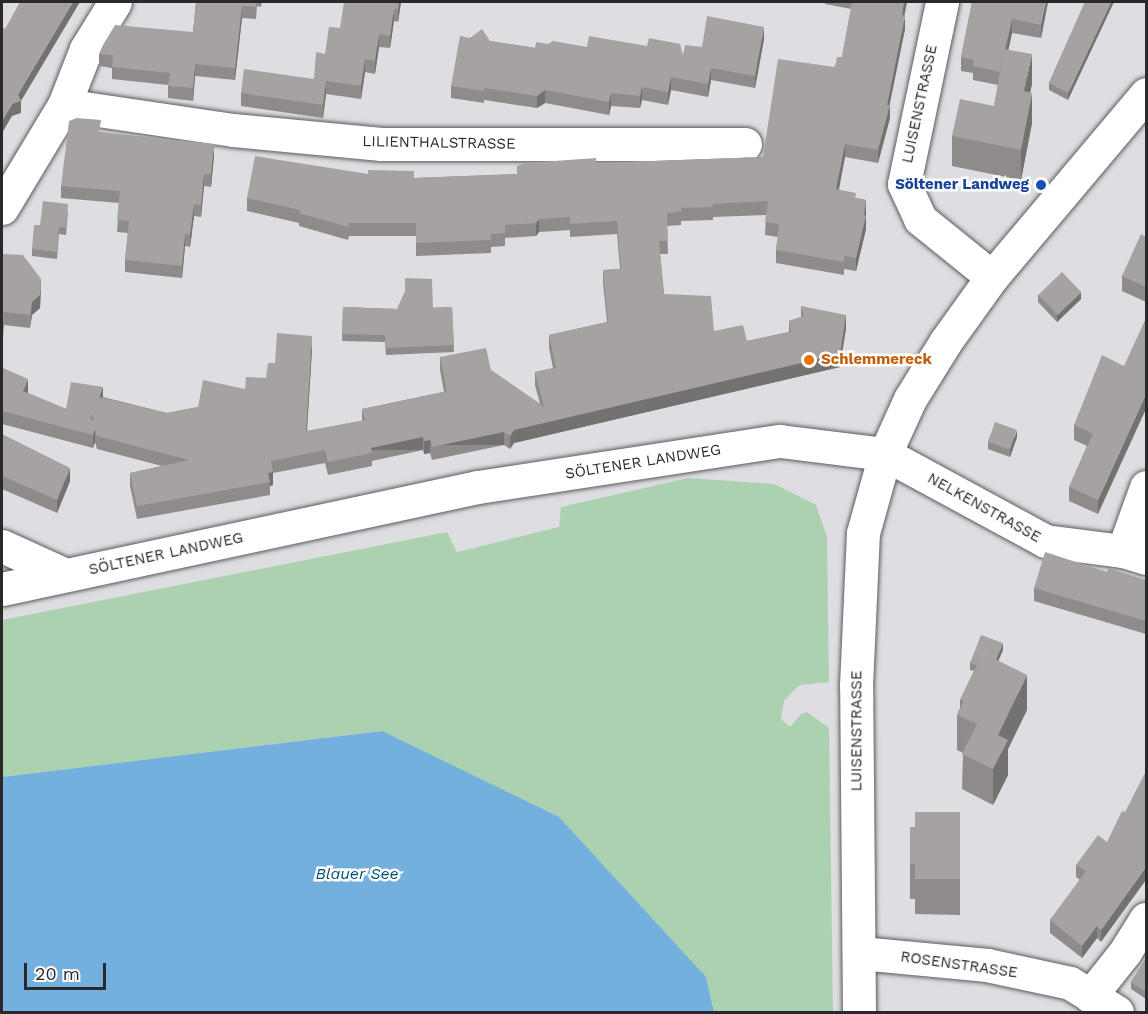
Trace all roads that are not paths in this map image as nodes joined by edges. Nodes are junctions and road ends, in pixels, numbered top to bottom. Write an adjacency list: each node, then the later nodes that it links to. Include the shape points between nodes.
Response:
1 (115, 2): 4 (street, via 86,49)
2 (942, 2): 7 (street, LUISENSTRASSE, via 904,184 920,219)
3 (1146, 94): 7 (street)
4 (64, 105): 5 (street, LILIENTHALSTRASSE, via 233,130 381,144); 6 (street)
5 (745, 144)
6 (2, 208)
7 (992, 277): 8 (street, via 910,399)
8 (885, 454): 11 (street, NELKENSTRASSE, via 1045,541); 12 (street, SÖLTENER LANDWEG, via 780,441 478,487); 15 (street, LUISENSTRASSE, via 863,533 856,686)
9 (1146, 487): 11 (street, NELKENSTRASSE)
10 (2, 546): 12 (street)
11 (1135, 555)
12 (66, 575): 13 (street, SÖLTENER LANDWEG)
13 (2, 589)
14 (1146, 919): 16 (street, ROSENSTRASSE, via 1125,952)
15 (860, 953): 16 (street, ROSENSTRASSE, via 987,965 1070,983); 17 (street, LUISENSTRASSE)
16 (1104, 1004)
17 (859, 1012)

